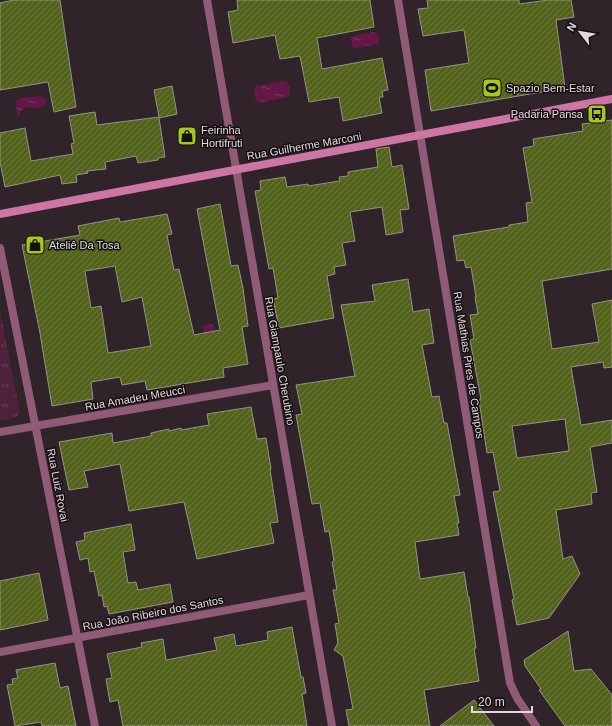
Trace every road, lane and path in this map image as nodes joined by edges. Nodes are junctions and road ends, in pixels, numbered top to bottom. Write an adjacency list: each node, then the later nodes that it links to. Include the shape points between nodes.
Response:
1 (207, 0): 5 (street, Rua Giampaulo Cherubino)
2 (398, 0): 4 (street, Rua Mathias Pires de Campos)
3 (612, 99): 4 (main road, Rua Guilherme Marconi)
4 (420, 136): 5 (main road, Rua Guilherme Marconi); 16 (street, Rua Mathias Pires de Campos, via 510,683)
5 (236, 170): 6 (main road, Rua Guilherme Marconi); 8 (street, Rua Giampaulo Cherubino)
6 (0, 214)
7 (0, 248): 9 (street, Rua Luiz Rovai)
8 (273, 385): 9 (street, Rua Amadeu Meucci); 11 (street, Rua Giampaulo Cherubino)
9 (35, 426): 10 (street, Rua Amadeu Meucci); 12 (street, Rua Luiz Rovai)
10 (0, 432)
11 (309, 595): 12 (street, Rua João Ribeiro dos Santos); 15 (street, Rua Giampaulo Cherubino)
12 (78, 638): 13 (street, Rua João Ribeiro dos Santos); 14 (street, Rua Luiz Rovai)
13 (0, 652)
14 (95, 726)
15 (332, 726)
16 (536, 726)

